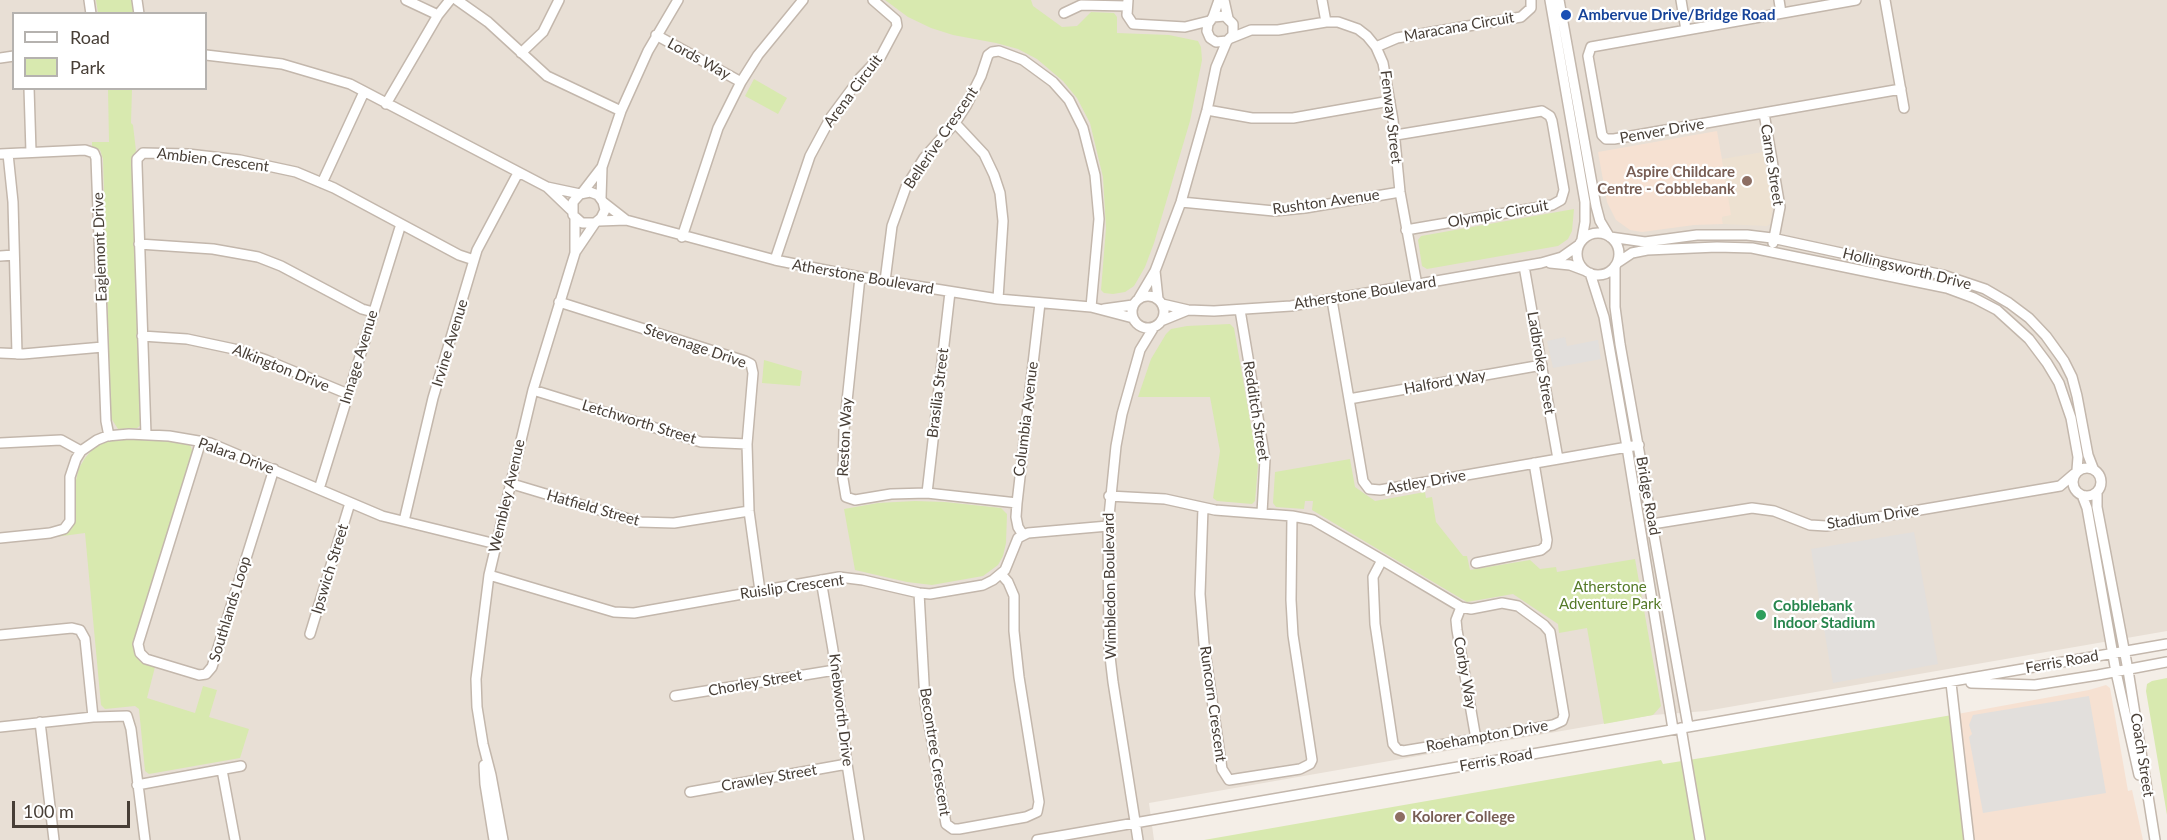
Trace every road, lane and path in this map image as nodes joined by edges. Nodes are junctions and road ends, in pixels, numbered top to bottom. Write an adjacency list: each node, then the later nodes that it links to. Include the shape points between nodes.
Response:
1 (406, 0): 21 (street)
2 (450, 0): 21 (street)
3 (457, 0): 32 (street, via 488,22)
4 (560, 0): 32 (street, via 543,32)
5 (678, 0): 28 (street)
6 (803, 0): 35 (street)
7 (873, 0): 72 (street, Arena Circuit, via 896,20 897,26 881,56 844,98 815,147)
8 (1219, 0): 22 (street)
9 (1224, 0): 23 (street)
10 (1322, 0): 24 (street)
11 (1531, 0): 31 (street, Maracana Circuit, via 1529,12 1521,16 1397,38)
12 (1550, 0): 65 (street, via 1585,202)
13 (1559, 0): 62 (street, via 1596,206)
14 (1681, 0): 27 (street)
15 (1779, 0): 20 (street)
16 (1856, 0): 20 (street, Penver Drive)
17 (1885, 0): 36 (street)
18 (1127, 3): 19 (street, via 1081,5); 25 (street, via 1128,19 1133,24)
19 (1064, 13)
20 (1781, 13): 27 (street, Penver Drive)
21 (438, 15): 40 (street)
22 (1211, 19): 23 (street, via 1221,15); 25 (street); 29 (street, via 1207,28)
23 (1230, 19): 26 (street); 30 (street, via 1234,27)
24 (1326, 22): 26 (street); 31 (street, via 1350,25)
25 (1185, 27): 29 (street)
26 (1251, 30): 30 (street)
27 (1686, 30): 44 (street, Penver Drive, via 1589,50 1604,138)
28 (656, 35): 35 (street, Lords Way); 42 (street)
29 (1211, 39): 30 (street, via 1220,43); 34 (street)
30 (1229, 39): 34 (street)
31 (1377, 47): 39 (street, Fenway Street)
32 (521, 54): 42 (street, via 547,76)
33 (207, 55): 38 (street, via 282,64 350,84)
34 (1216, 67): 43 (street)
35 (741, 82): 63 (street, via 718,128)
36 (1901, 89): 41 (street); 44 (street, Penver Drive)
37 (29, 90): 47 (street)
38 (364, 92): 40 (street); 51 (street)
39 (1390, 101): 43 (street, via 1293,118 1252,118); 46 (street, Fenway Street)
40 (386, 104): 50 (street)
41 (1904, 108)
42 (621, 111): 49 (street)
43 (1207, 111): 56 (street)
44 (1764, 113): 64 (street, Carne Street, via 1780,207)
45 (955, 123): 80 (street, Bellerive Crescent, via 924,158 906,187 892,226); 84 (street, via 984,154 1000,193 1003,221); 90 (street, Bellerive Crescent, via 973,94 988,55 995,51 1038,69 1069,100 1083,128 1098,196)
46 (1396, 135): 53 (street, Fenway Street); 61 (street, Olympic Circuit, via 1542,111 1552,121 1564,190 1561,200 1552,205)
47 (31, 152): 48 (street, Eaglemont Drive); 100 (street, Eaglemont Drive, via 85,150 96,158)
48 (4, 154): 69 (street)
49 (602, 167): 54 (street); 55 (street)
50 (518, 173): 52 (street); 71 (street, Irvine Avenue)
51 (322, 183): 60 (street, Ambien Crescent); 66 (street, Ambien Crescent, via 256,163 143,153 137,159)
52 (546, 187): 54 (street); 57 (street)
53 (1400, 192): 56 (street, Rushton Avenue, via 1274,211); 61 (street, Fenway Street)
54 (581, 194): 55 (street, via 590,192); 57 (street, via 573,202)
55 (602, 200): 58 (street, Atherstone Boulevard); 59 (street, via 605,210)
56 (1181, 202): 76 (street)
57 (574, 214): 59 (street, via 582,224); 68 (street, Wembley Avenue)
58 (626, 220): 59 (street, Atherstone Boulevard); 63 (street, Atherstone Boulevard)
59 (597, 222): 68 (street, Wembley Avenue)
60 (401, 224): 71 (street, Ambien Crescent); 94 (street, Innage Avenue)
61 (1406, 230): 82 (street, Fenway Street)
62 (1610, 236): 64 (street, Hollingsworth Drive, via 1645,242 1702,235); 65 (street, via 1592,233); 74 (street, via 1618,249)
63 (682, 237): 72 (street, Atherstone Boulevard)
64 (1774, 238): 67 (street, Carne Street); 78 (street, Hollingsworth Drive)
65 (1581, 242): 73 (street, Atherstone Boulevard, via 1562,257); 77 (street, via 1577,250 1579,263)
66 (139, 244): 94 (street, via 213,249 258,257); 98 (street, Ambien Crescent)
67 (1772, 252): 74 (street, Hollingsworth Drive, via 1717,247 1647,250 1632,253); 81 (street, Hollingsworth Drive)
68 (574, 253): 87 (street, Wembley Avenue)
69 (15, 255): 70 (street); 103 (street)
70 (0, 256)
71 (474, 260): 134 (street, Irvine Avenue, via 433,398)
72 (774, 260): 79 (street, Atherstone Boulevard)
73 (1541, 263): 75 (street, Atherstone Boulevard); 77 (street, Atherstone Boulevard)
74 (1616, 265): 77 (street, via 1601,274); 113 (street, Bridge Road, via 1616,316)
75 (1524, 266): 82 (street, Atherstone Boulevard); 104 (street, Ladbroke Street)
76 (1155, 271): 86 (street); 88 (street)
77 (1588, 272): 114 (street, Bridge Road, via 1601,302)
78 (1926, 272): 81 (street); 97 (street, Hollingsworth Drive, via 1985,290 2009,303)
79 (860, 277): 80 (street, Atherstone Boulevard); 125 (street, Reston Way, via 844,430 844,492 849,500)
80 (885, 281): 83 (street, Atherstone Boulevard)
81 (1923, 283): 99 (street, Hollingsworth Drive, via 1947,288 1997,310)
82 (1417, 285): 85 (street, Atherstone Boulevard)
83 (950, 292): 84 (street, Atherstone Boulevard); 125 (street, Brasilia Street)
84 (998, 299): 89 (street, Atherstone Boulevard)
85 (1332, 300): 93 (street, Atherstone Boulevard); 107 (street, Astley Drive)
86 (1160, 301): 88 (street, via 1150,296); 92 (street, Atherstone Boulevard); 96 (street, via 1165,311)
87 (559, 302): 105 (street, Wembley Avenue); 112 (street, Stevenage Drive, via 751,364)
88 (1136, 302): 91 (street, Atherstone Boulevard); 95 (street)
89 (1040, 303): 90 (street, Atherstone Boulevard); 129 (street, Columbia Avenue)
90 (1091, 307): 91 (street, Atherstone Boulevard)
91 (1104, 309): 95 (street, Atherstone Boulevard)
92 (1188, 310): 93 (street, Atherstone Boulevard); 96 (street, Atherstone Boulevard)
93 (1240, 310): 132 (street, Redditch Street, via 1265,459)
94 (373, 312): 106 (street, Innage Avenue)
95 (1136, 321): 96 (street, via 1146,328); 101 (street, Wimbledon Boulevard)
96 (1158, 324): 101 (street, Wimbledon Boulevard)
97 (2042, 332): 99 (street); 118 (street, Hollingsworth Drive, via 2072,377)
98 (142, 336): 106 (street, Alkington Drive, via 187,339 234,349); 108 (street, Ambien Crescent)
99 (2032, 343): 120 (street, Hollingsworth Drive, via 2059,383 2068,409 2078,457)
100 (103, 347): 103 (street); 109 (street, Eaglemont Drive)
101 (1140, 350): 127 (street, Wimbledon Boulevard, via 1122,414)
102 (0, 353): 103 (street)
103 (17, 354)
104 (1542, 365): 107 (street, Halford Way); 116 (street, Ladbroke Street)
105 (533, 390): 112 (street, Letchworth Street, via 701,442); 121 (street, Wembley Avenue)
106 (348, 394): 123 (street, Innage Avenue)
107 (1349, 399): 117 (street, Astley Drive, via 1363,481 1373,490)
108 (146, 435): 109 (street, Palara Drive); 110 (street, Palara Drive)
109 (109, 436): 115 (street, Palara Drive, via 88,444)
110 (201, 441): 119 (street, Palara Drive); 119 (street, Southlands Loop, via 138,644 146,659 198,675 206,674 212,667)
111 (0, 443): 115 (street, via 61,440)
112 (747, 444): 131 (street, Stevenage Drive)
113 (1639, 445): 114 (street, Astley Drive); 135 (street, Bridge Road)
114 (1628, 447): 116 (street, Astley Drive); 162 (street, Bridge Road)
115 (81, 452): 138 (street, via 70,477 68,526 50,533)
116 (1558, 459): 117 (street, Astley Drive)
117 (1534, 463): 141 (street, via 1546,546)
118 (2093, 468): 120 (street); 124 (street, via 2101,481)
119 (274, 469): 123 (street, Palara Drive)
120 (2076, 472): 122 (street); 126 (street, via 2073,486)
121 (509, 483): 131 (street, Hatfield Street, via 639,522 674,523); 139 (street, Wembley Avenue)
122 (2060, 486): 126 (street); 135 (street, Stadium Drive, via 1826,526 1809,525 1774,511 1752,508)
123 (319, 489): 128 (street, Palara Drive)
124 (2097, 492): 126 (street, via 2090,496); 151 (street)
125 (927, 493): 129 (street, Reston Way)
126 (2080, 494): 152 (street, via 2087,511)
127 (1109, 496): 130 (street, via 1165,499); 136 (street, Wimbledon Boulevard)
128 (350, 503): 134 (street, Palara Drive); 148 (street, Ipswich Street)
129 (1017, 503): 137 (street, Columbia Avenue, via 1016,518)
130 (1203, 508): 132 (street); 133 (street, Runcorn Crescent, via 1200,594 1204,644 1222,769 1229,780 1300,769 1312,760 1293,635)
131 (749, 511): 145 (street, Stevenage Drive)
132 (1262, 513): 133 (street)
133 (1292, 516): 140 (street, via 1312,520)
134 (404, 521): 139 (street, Palara Drive)
135 (1652, 524): 162 (street, Bridge Road)
136 (1108, 526): 137 (street); 171 (street, Wimbledon Boulevard, via 1111,659)
137 (1023, 535): 142 (street, via 1014,544)
138 (0, 538)
139 (496, 544): 143 (street, Wembley Avenue)
140 (1382, 560): 147 (street); 163 (street, Roehampton Drive, via 1373,577 1374,624 1395,747 1403,751)
141 (1476, 563)
142 (1001, 574): 146 (street, Ruislip Crescent, via 983,585); 146 (street, Becontree Crescent, via 1014,596 1019,677 1039,803 1037,812 1026,818 959,829 946,824 925,700)
143 (489, 575): 145 (street, Ruislip Crescent, via 614,612 634,613); 164 (street, Wembley Avenue, via 476,679)
144 (821, 580): 145 (street, Ruislip Crescent); 146 (street, Ruislip Crescent, via 849,578); 154 (street, Knebworth Drive)
145 (760, 591)
146 (919, 593)
147 (1461, 607): 163 (street, Corby Way, via 1457,630); 163 (street, Roehampton Drive, via 1509,603 1544,625 1551,639 1564,715 1562,721 1553,725)
148 (310, 634)
149 (0, 635): 159 (street, via 81,630)
150 (2167, 644): 151 (street, Ferris Road)
151 (2124, 651): 152 (street, Ferris Road); 155 (street, Coach Street)
152 (2113, 653): 156 (street, Coach Street); 157 (street, Ferris Road)
153 (2167, 662): 155 (street, Ferris Road)
154 (835, 670): 158 (street, Chorley Street); 165 (street, Knebworth Drive)
155 (2128, 670): 156 (street, Ferris Road); 170 (street, Coach Street)
156 (2116, 672): 157 (street, Ferris Road, via 2035,685); 170 (street, Coach Street)
157 (1954, 682): 162 (street, Ferris Road); 181 (street)
158 (675, 696)
159 (93, 717): 160 (street); 168 (street, via 127,716)
160 (40, 722): 161 (street); 172 (street)
161 (0, 727)
162 (1681, 728): 171 (street, Ferris Road); 180 (street, Bridge Road)
163 (1476, 739)
164 (483, 744): 175 (street, Wembley Avenue); 176 (street, Wembley Avenue)
165 (847, 764): 169 (street, Crawley Street); 177 (street, Knebworth Drive)
166 (241, 766): 167 (street)
167 (222, 770): 168 (street); 174 (street)
168 (137, 785): 173 (street)
169 (690, 792)
170 (2146, 794): 182 (street, Coach Street)
171 (1135, 823): 178 (street, Ferris Road); 179 (street, Wimbledon Boulevard)
172 (54, 840)
173 (145, 840)
174 (235, 840)
175 (494, 840)
176 (503, 840)
177 (859, 840)
178 (1037, 840)
179 (1138, 840)
180 (1700, 840)
181 (1969, 840)
182 (2154, 840)

